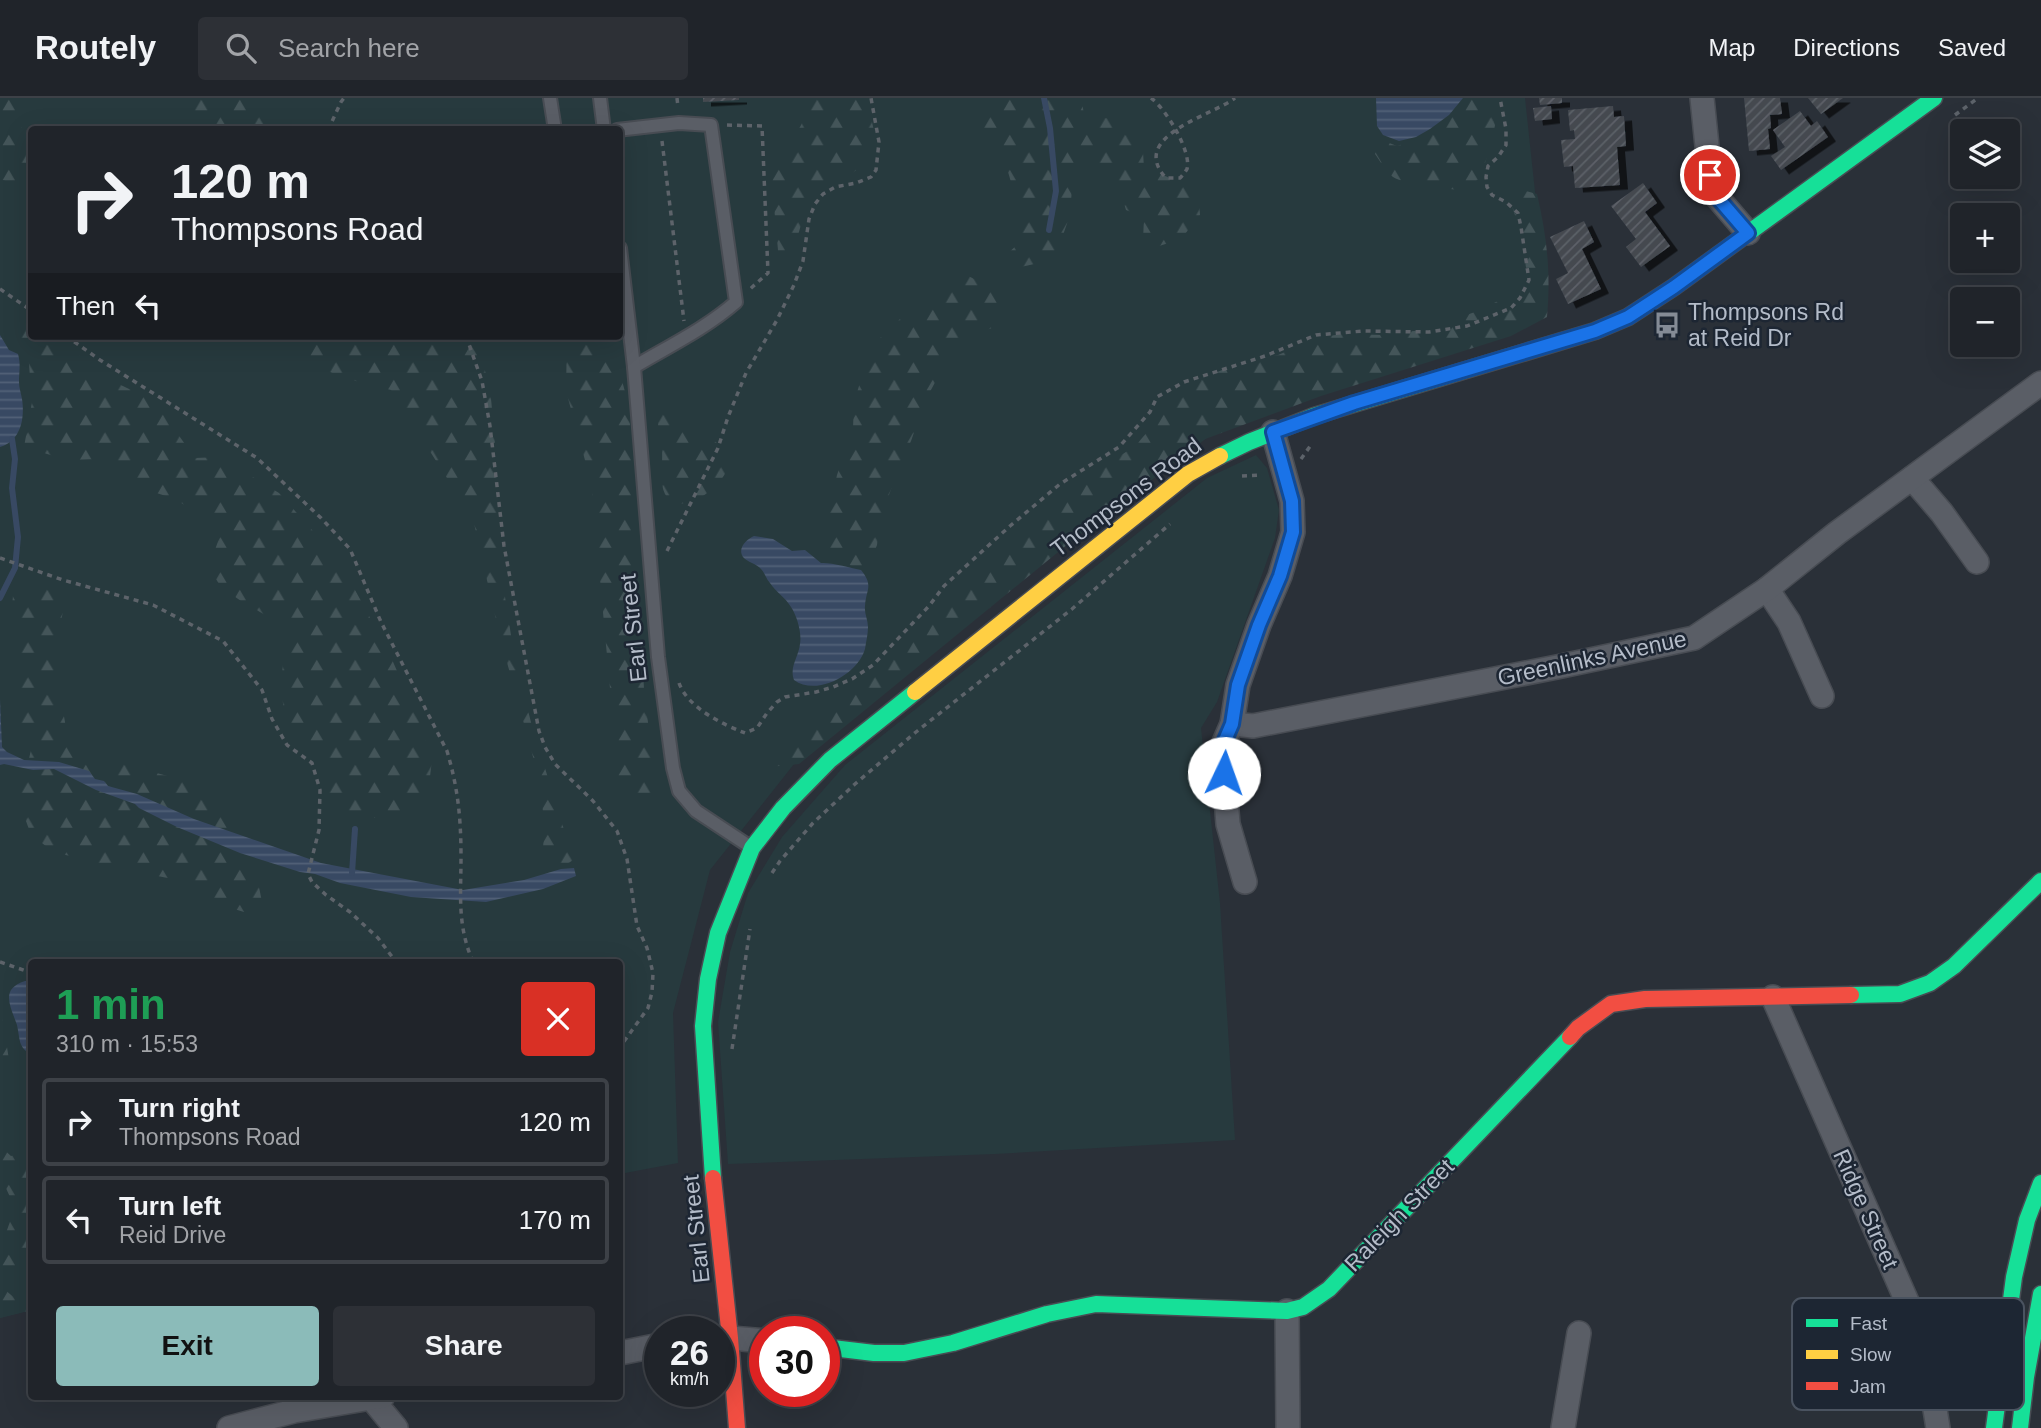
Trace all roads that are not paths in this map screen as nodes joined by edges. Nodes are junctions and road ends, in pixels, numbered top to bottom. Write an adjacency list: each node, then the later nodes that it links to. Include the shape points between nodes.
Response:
1 (550, 98): 5 (lane)
2 (600, 98): 6 (lane)
3 (1702, 98): 8 (street, via 1710,175 1717,197)
4 (1934, 98): 8 (main road, Thompsons Road)
5 (554, 126)
6 (604, 126)
7 (623, 129): 10 (lane, via 679,123 711,125 736,302 718,318)
8 (1748, 233): 12 (main road, Thompsons Road, via 1628,317 1595,331)
9 (623, 274): 10 (lane, Earl Street)
10 (634, 367): 18 (lane, Earl Street, via 658,657 673,768 679,791 696,811)
11 (2041, 383): 13 (street, Greenlinks Avenue)
12 (1273, 432): 17 (street, via 1292,501 1293,532 1238,685); 18 (main road, Thompsons Road, via 1198,468 1115,531 830,760)
13 (1912, 478): 14 (street); 15 (street, Greenlinks Avenue)
14 (1977, 562)
15 (1767, 589): 16 (street, via 1789,622); 17 (street, Greenlinks Avenue, via 1694,638 1253,726)
16 (1822, 696)
17 (1232, 724): 20 (street, via 1222,747 1228,824)
18 (752, 848): 22 (main road, Thompsons Road, via 718,933)
19 (2041, 881): 21 (main road, Raleigh Street, via 1954,966 1930,983 1900,994)
20 (1245, 882)
21 (1773, 997): 25 (street, Ridge Street); 27 (main road, Raleigh Street, via 1645,999 1611,1004 1578,1028 1329,1289 1303,1307)
22 (703, 1026): 28 (main road, Earl Street)
23 (2041, 1183): 26 (main road, via 2030,1208)
24 (2041, 1294): 33 (main road)
25 (1905, 1298)
26 (2010, 1298)
27 (1287, 1311): 31 (main road, Raleigh Street, via 1096,1304 1068,1307 931,1349 901,1353); 43 (street)
28 (723, 1316)
29 (1579, 1333): 44 (street)
30 (644, 1348): 32 (street)
31 (840, 1349)
32 (623, 1352)
33 (2024, 1393)
34 (364, 1400): 40 (street)
35 (378, 1400): 41 (street)
36 (734, 1407): 42 (main road, Earl Street)
37 (1935, 1410): 45 (street, Ridge Street)
38 (1995, 1410): 46 (main road)
39 (2022, 1410): 47 (main road)
40 (229, 1428)
41 (396, 1428)
42 (737, 1428)
43 (1288, 1428)
44 (1563, 1428)
45 (1938, 1428)
46 (1994, 1428)
47 (2020, 1428)

